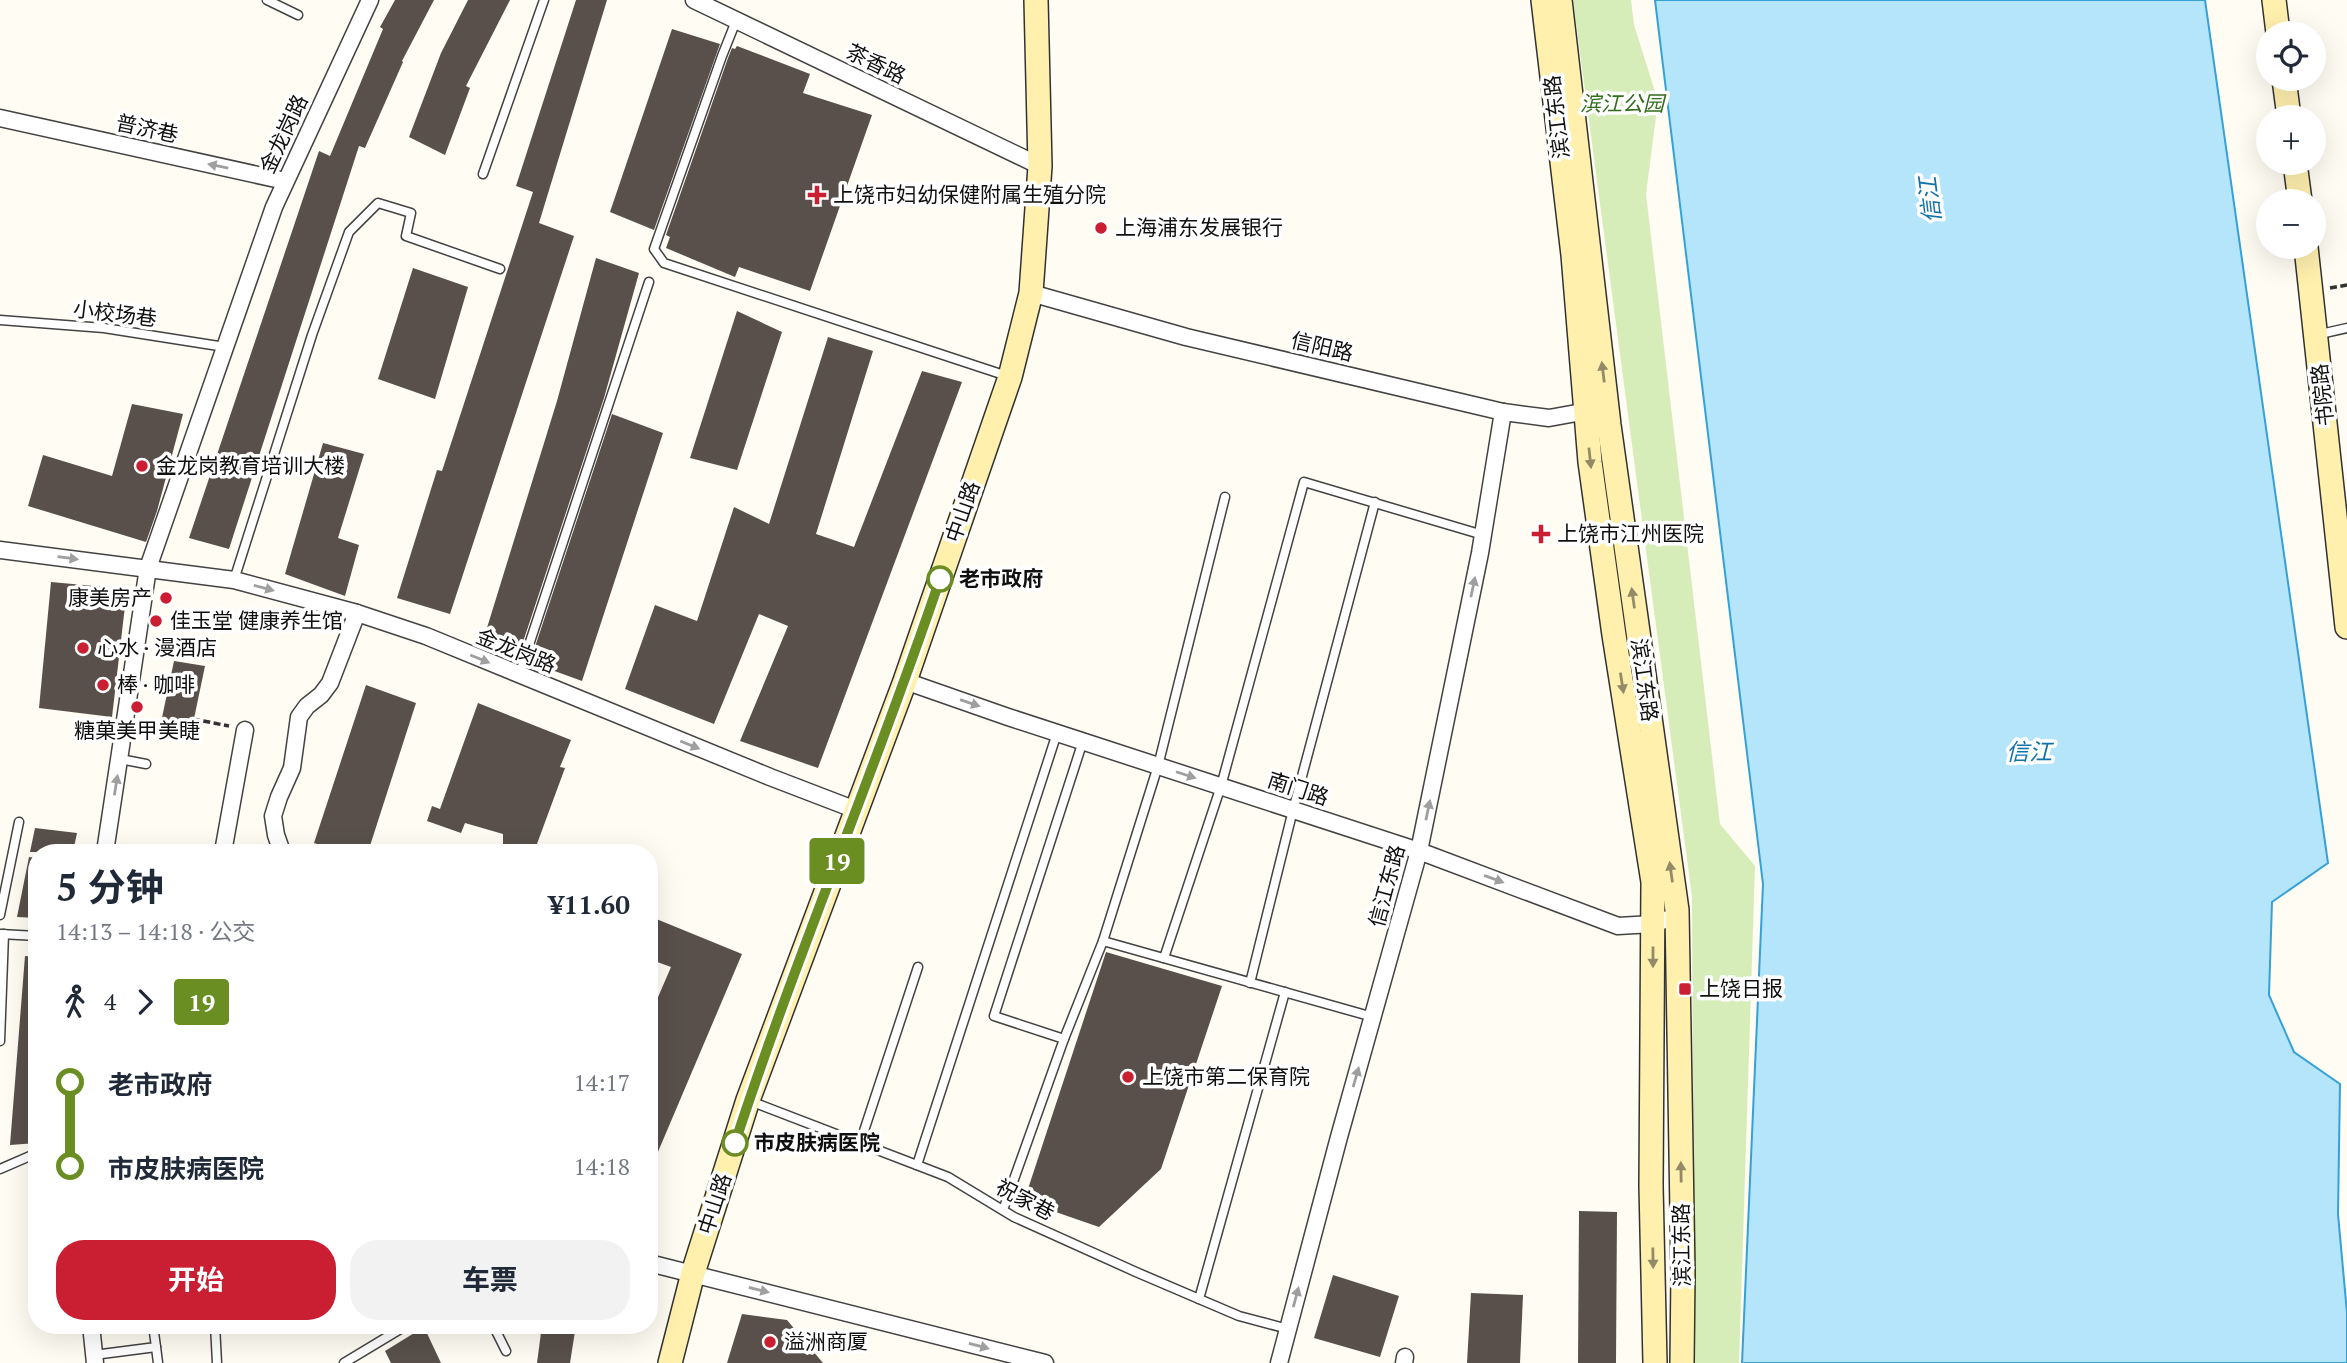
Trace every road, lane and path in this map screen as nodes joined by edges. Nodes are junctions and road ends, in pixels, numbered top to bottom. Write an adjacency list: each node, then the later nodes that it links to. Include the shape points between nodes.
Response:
1 (267, 0): 9 (lane)
2 (370, 0): 15 (street, 金龙岗路)
3 (544, 0): 14 (lane)
4 (694, 0): 10 (street, 茶香路)
5 (1036, 0): 13 (main road, 中山路)
6 (1543, 0): 25 (main road, 滨江东路)
7 (1560, 0): 25 (main road, 滨江东路, one-way to 7)
8 (2274, 0): 11 (main road)
9 (298, 15)
10 (736, 20): 13 (street, 茶香路); 24 (lane, via 654,249 664,263)
11 (2277, 21)
12 (0, 118): 15 (street, 普济巷, one-way to 12)
13 (1040, 166): 19 (main road, 中山路)
14 (483, 174)
15 (285, 181): 23 (street, 金龙岗路)
16 (2306, 259): 22 (main road, 书院路)
17 (500, 269): 32 (lane, via 406,236 411,213 378,203 349,232)
18 (649, 282): 36 (lane)
19 (1031, 293): 24 (main road, 中山路); 26 (street, 信阳路, via 1186,337)
20 (0, 320): 23 (lane, 小校场巷, via 104,328)
21 (2347, 328): 22 (lane)
22 (2316, 335): 33 (main road, 书院路)
23 (225, 347): 31 (street, 金龙岗路)
24 (1010, 377): 37 (main road, 中山路)
25 (1596, 409): 26 (street, 信阳路, via 1549,418); 54 (main road, 滨江东路, one-way to 25); 55 (main road, 滨江东路, one-way to 55, via 1590,462 1653,882)
26 (1503, 412): 29 (street, 信江东路)
27 (1225, 497): 44 (lane)
28 (1375, 502): 29 (lane); 45 (lane, via 1304,482); 47 (lane)
29 (1483, 535): 52 (street, 信江东路, one-way to 29)
30 (0, 550): 31 (street, 金龙岗路, one-way to 31)
31 (148, 568): 32 (street, 金龙岗路); 42 (street, 金龙岗路)
32 (234, 580): 34 (street, 金龙岗路, one-way to 34)
33 (2345, 583): 35 (main road, 书院路)
34 (357, 613): 36 (street, 金龙岗路, one-way to 36); 51 (street, via 330,683 299,717 292,768 273,816)
35 (2347, 627)
36 (519, 675): 46 (street, 金龙岗路, one-way to 46)
37 (905, 681): 40 (street, 南门路, one-way to 40); 46 (main road, 中山路)
38 (193, 719): 39 (path)
39 (245, 730): 50 (street)
40 (1057, 733): 41 (street, 南门路); 71 (lane)
41 (1083, 741): 44 (street, 南门路); 66 (lane, via 994,1016)
42 (120, 759): 43 (lane); 49 (street, 金龙岗路, one-way to 42)
43 (146, 764)
44 (1158, 766): 45 (street, 南门路, one-way to 45); 58 (lane)
45 (1221, 786): 47 (street, 南门路); 59 (lane)
46 (856, 810): 68 (main road, 中山路)
47 (1293, 810): 52 (street, 南门路); 63 (lane)
48 (19, 822): 53 (lane)
49 (106, 844)
50 (224, 844)
51 (279, 844)
52 (1419, 852): 55 (street, 南门路, one-way to 55, via 1618,926); 65 (street, 信江东路)
53 (0, 915)
54 (1676, 916): 55 (street, 南门路); 93 (main road, 滨江东路, one-way to 54)
55 (1653, 924): 92 (main road, 滨江东路, one-way to 92, via 1651,1186)
56 (2, 934): 57 (lane); 67 (lane)
57 (28, 935)
58 (1103, 941): 59 (lane); 66 (lane)
59 (1164, 958): 60 (lane)
60 (1191, 966): 62 (lane); 63 (lane)
61 (918, 967): 69 (lane)
62 (1189, 976)
63 (1250, 983): 64 (lane)
64 (1284, 992): 65 (lane); 76 (lane)
65 (1373, 1017): 77 (street, 信江东路, one-way to 65)
66 (1065, 1039): 73 (lane)
67 (0, 1041)
68 (748, 1100): 69 (lane, 祝家巷); 75 (main road, 中山路)
69 (860, 1143): 71 (lane, 祝家巷)
70 (28, 1157): 72 (lane)
71 (917, 1165): 73 (lane, 祝家巷, via 948,1177)
72 (0, 1169)
73 (1003, 1210): 76 (lane, 祝家巷)
74 (658, 1265): 75 (street)
75 (693, 1273): 89 (main road, 中山路); 90 (street, one-way to 90)
76 (1199, 1299): 77 (lane, 祝家巷)
77 (1288, 1329): 91 (street, 信江东路)
78 (92, 1334): 85 (street)
79 (154, 1334): 83 (lane)
80 (215, 1334): 87 (lane)
81 (392, 1334): 88 (lane)
82 (498, 1334): 84 (lane)
83 (156, 1348): 85 (lane); 86 (lane)
84 (506, 1351)
85 (94, 1359)
86 (158, 1363)
87 (216, 1363)
88 (344, 1363)
89 (670, 1363)
90 (1045, 1363)
91 (1279, 1363)
92 (1656, 1363)
93 (1682, 1363)

